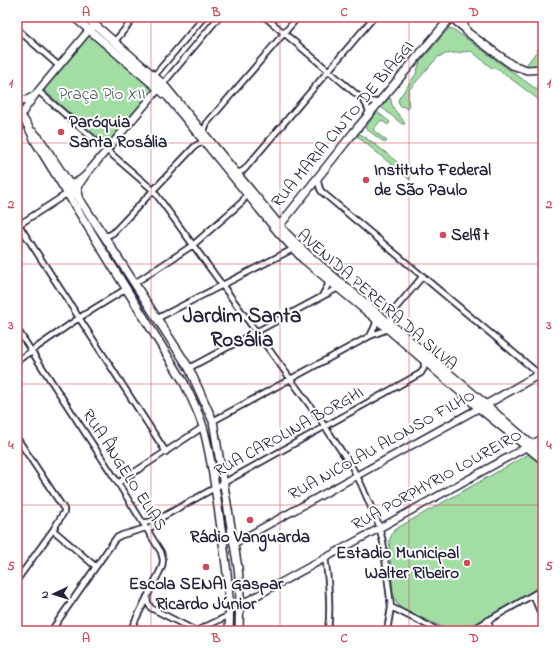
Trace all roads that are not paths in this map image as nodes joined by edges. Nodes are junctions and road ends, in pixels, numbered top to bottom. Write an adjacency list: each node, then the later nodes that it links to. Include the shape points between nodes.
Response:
1 (74, 17): 13 (main road, AVENIDA PEREIRA DA SILVA)
2 (86, 17): 11 (main road, AVENIDA PEREIRA DA SILVA)
3 (135, 17): 16 (street)
4 (204, 17): 21 (street)
5 (219, 17): 23 (street)
6 (265, 17): 15 (street)
7 (298, 17): 15 (street)
8 (374, 17): 19 (street)
9 (450, 17): 14 (street); 27 (main road, RUA MARIA CINTO DE BIAGGI)
10 (462, 17): 14 (main road)
11 (97, 27): 13 (street); 16 (main road, AVENIDA PEREIRA DA SILVA)
12 (17, 29): 17 (street)
13 (89, 30): 17 (street); 23 (main road, AVENIDA PEREIRA DA SILVA)
14 (467, 32): 18 (main road, via 512,65 528,70)
15 (284, 34): 19 (street); 31 (street, via 207,123)
16 (115, 41): 21 (main road, AVENIDA PEREIRA DA SILVA)
17 (59, 66): 24 (street)
18 (543, 69)
19 (330, 70): 25 (street); 35 (street, via 244,170)
20 (543, 74): 22 (main road)
21 (154, 76): 23 (main road, AVENIDA PEREIRA DA SILVA)
22 (543, 81)
23 (161, 87): 31 (main road, AVENIDA PEREIRA DA SILVA); 32 (main road, AVENIDA PEREIRA DA SILVA); 34 (street)
24 (38, 91): 26 (street, via 28,99); 28 (street); 34 (street)
25 (362, 99): 27 (street); 29 (street)
26 (17, 102)
27 (379, 103): 29 (main road, RUA MARIA CINTO DE BIAGGI)
28 (19, 113): 30 (main road)
29 (370, 114): 37 (main road, RUA MARIA CINTO DE BIAGGI)
30 (28, 126): 33 (main road); 38 (main road, via 39,138)
31 (203, 133): 35 (main road, AVENIDA PEREIRA DA SILVA)
32 (204, 142): 39 (street, via 195,146); 41 (main road, AVENIDA PEREIRA DA SILVA)
33 (37, 145): 38 (main road); 40 (main road)
34 (106, 150): 36 (street); 39 (street)
35 (235, 172): 45 (main road, AVENIDA PEREIRA DA SILVA)
36 (84, 177): 38 (street); 42 (main road, via 77,187)
37 (317, 178): 45 (main road, RUA MARIA CINTO DE BIAGGI); 50 (street, via 322,192)
38 (68, 184): 42 (main road)
39 (153, 190): 47 (street, via 113,233); 48 (street)
40 (68, 193): 42 (main road); 43 (main road); 44 (street)
41 (247, 194): 46 (main road, AVENIDA PEREIRA DA SILVA); 48 (street, via 242,202)
42 (82, 204): 47 (main road)
43 (86, 222): 47 (main road); 54 (main road)
44 (18, 224): 58 (street)
45 (280, 225): 46 (main road, RUA MARIA CINTO DE BIAGGI); 60 (main road, AVENIDA PEREIRA DA SILVA, via 308,256)
46 (279, 233): 49 (main road, AVENIDA PEREIRA DA SILVA)
47 (104, 236): 52 (main road)
48 (193, 245): 52 (street); 53 (street)
49 (293, 249): 51 (main road, AVENIDA PEREIRA DA SILVA); 53 (street)
50 (423, 276): 57 (street); 69 (street)
51 (327, 280): 55 (main road, AVENIDA PEREIRA DA SILVA); 56 (street, via 328,285)
52 (135, 283): 59 (main road)
53 (222, 285): 59 (street); 63 (street)
54 (126, 288): 58 (street); 76 (main road, via 182,379)
55 (338, 288): 56 (street); 60 (main road, AVENIDA PEREIRA DA SILVA)
56 (321, 297): 63 (street)
57 (395, 309): 60 (street); 61 (street)
58 (79, 318): 65 (street); 81 (street)
59 (158, 318): 68 (main road)
60 (379, 319): 61 (main road, AVENIDA PEREIRA DA SILVA); 64 (street)
61 (390, 327): 64 (street); 66 (main road, AVENIDA PEREIRA DA SILVA); 72 (main road, AVENIDA PEREIRA DA SILVA)
62 (17, 329): 65 (street, RUA ÂNGELO ELIAS)
63 (256, 332): 68 (street); 70 (street)
64 (370, 336): 70 (street)
65 (31, 351): 67 (street); 85 (street, RUA ÂNGELO ELIAS)
66 (424, 360): 73 (main road, AVENIDA PEREIRA DA SILVA); 77 (street, RUA CAROLINA BORGHI, via 421,373)
67 (17, 361)
68 (189, 368): 75 (main road)
69 (541, 373): 71 (main road, RUA NICOLAU ALONSO FILHO)
70 (290, 380): 75 (street); 77 (street)
71 (497, 399): 72 (main road, RUA NICOLAU ALONSO FILHO); 74 (main road)
72 (486, 405): 73 (main road, RUA NICOLAU ALONSO FILHO); 74 (main road, AVENIDA PEREIRA DA SILVA)
73 (479, 408): 80 (main road, AVENIDA PEREIRA DA SILVA); 84 (street, RUA NICOLAU ALONSO FILHO)
74 (495, 412): 80 (main road, AVENIDA PEREIRA DA SILVA)
75 (213, 421): 86 (main road)
76 (203, 427): 81 (street); 87 (main road)
77 (325, 427): 84 (street); 86 (street, RUA CAROLINA BORGHI)
78 (17, 438): 91 (street, via 64,510)
79 (543, 438): 80 (street, RUA PORPHYRIO LOUREIRO)
80 (529, 445): 82 (main road, AVENIDA PEREIRA DA SILVA); 83 (main road, AVENIDA PEREIRA DA SILVA); 90 (street, RUA PORPHYRIO LOUREIRO)
81 (166, 452): 85 (street)
82 (543, 454)
83 (543, 460)
84 (357, 476): 90 (street); 92 (street, RUA NICOLAU ALONSO FILHO)
85 (118, 483): 89 (street, RUA ÂNGELO ELIAS)
86 (224, 483): 87 (street, RUA CAROLINA BORGHI); 92 (main road)
87 (215, 488): 88 (street, RUA CAROLINA BORGHI); 103 (main road, via 227,571)
88 (158, 520): 89 (street, RUA CAROLINA BORGHI); 89 (street, RUA CAROLINA BORGHI)
89 (146, 527): 94 (street, via 119,536); 98 (street, RUA ÂNGELO ELIAS, via 163,560)
90 (379, 528): 93 (street, RUA PORPHYRIO LOUREIRO); 100 (street)
91 (53, 530): 94 (street); 95 (street)
92 (235, 543): 99 (main road)
93 (325, 558): 99 (street, RUA PORPHYRIO LOUREIRO); 111 (street, via 331,604)
94 (96, 566): 106 (street)
95 (17, 580)
96 (543, 589): 97 (street)
97 (533, 595): 104 (street); 105 (street)
98 (147, 597): 101 (street); 102 (street, RUA ÂNGELO ELIAS)
99 (240, 605): 110 (main road)
100 (391, 607): 112 (street); 113 (street)
101 (151, 608): 102 (street); 108 (street)
102 (139, 612): 107 (street, RUA ÂNGELO ELIAS)
103 (230, 615): 108 (street); 109 (main road)
104 (543, 618)
105 (488, 620): 114 (street); 115 (street)
106 (51, 631)
107 (130, 631)
108 (196, 631)
109 (229, 631)
110 (239, 631)
111 (328, 631)
112 (387, 631)
113 (439, 631)
114 (470, 631)
115 (491, 631)

